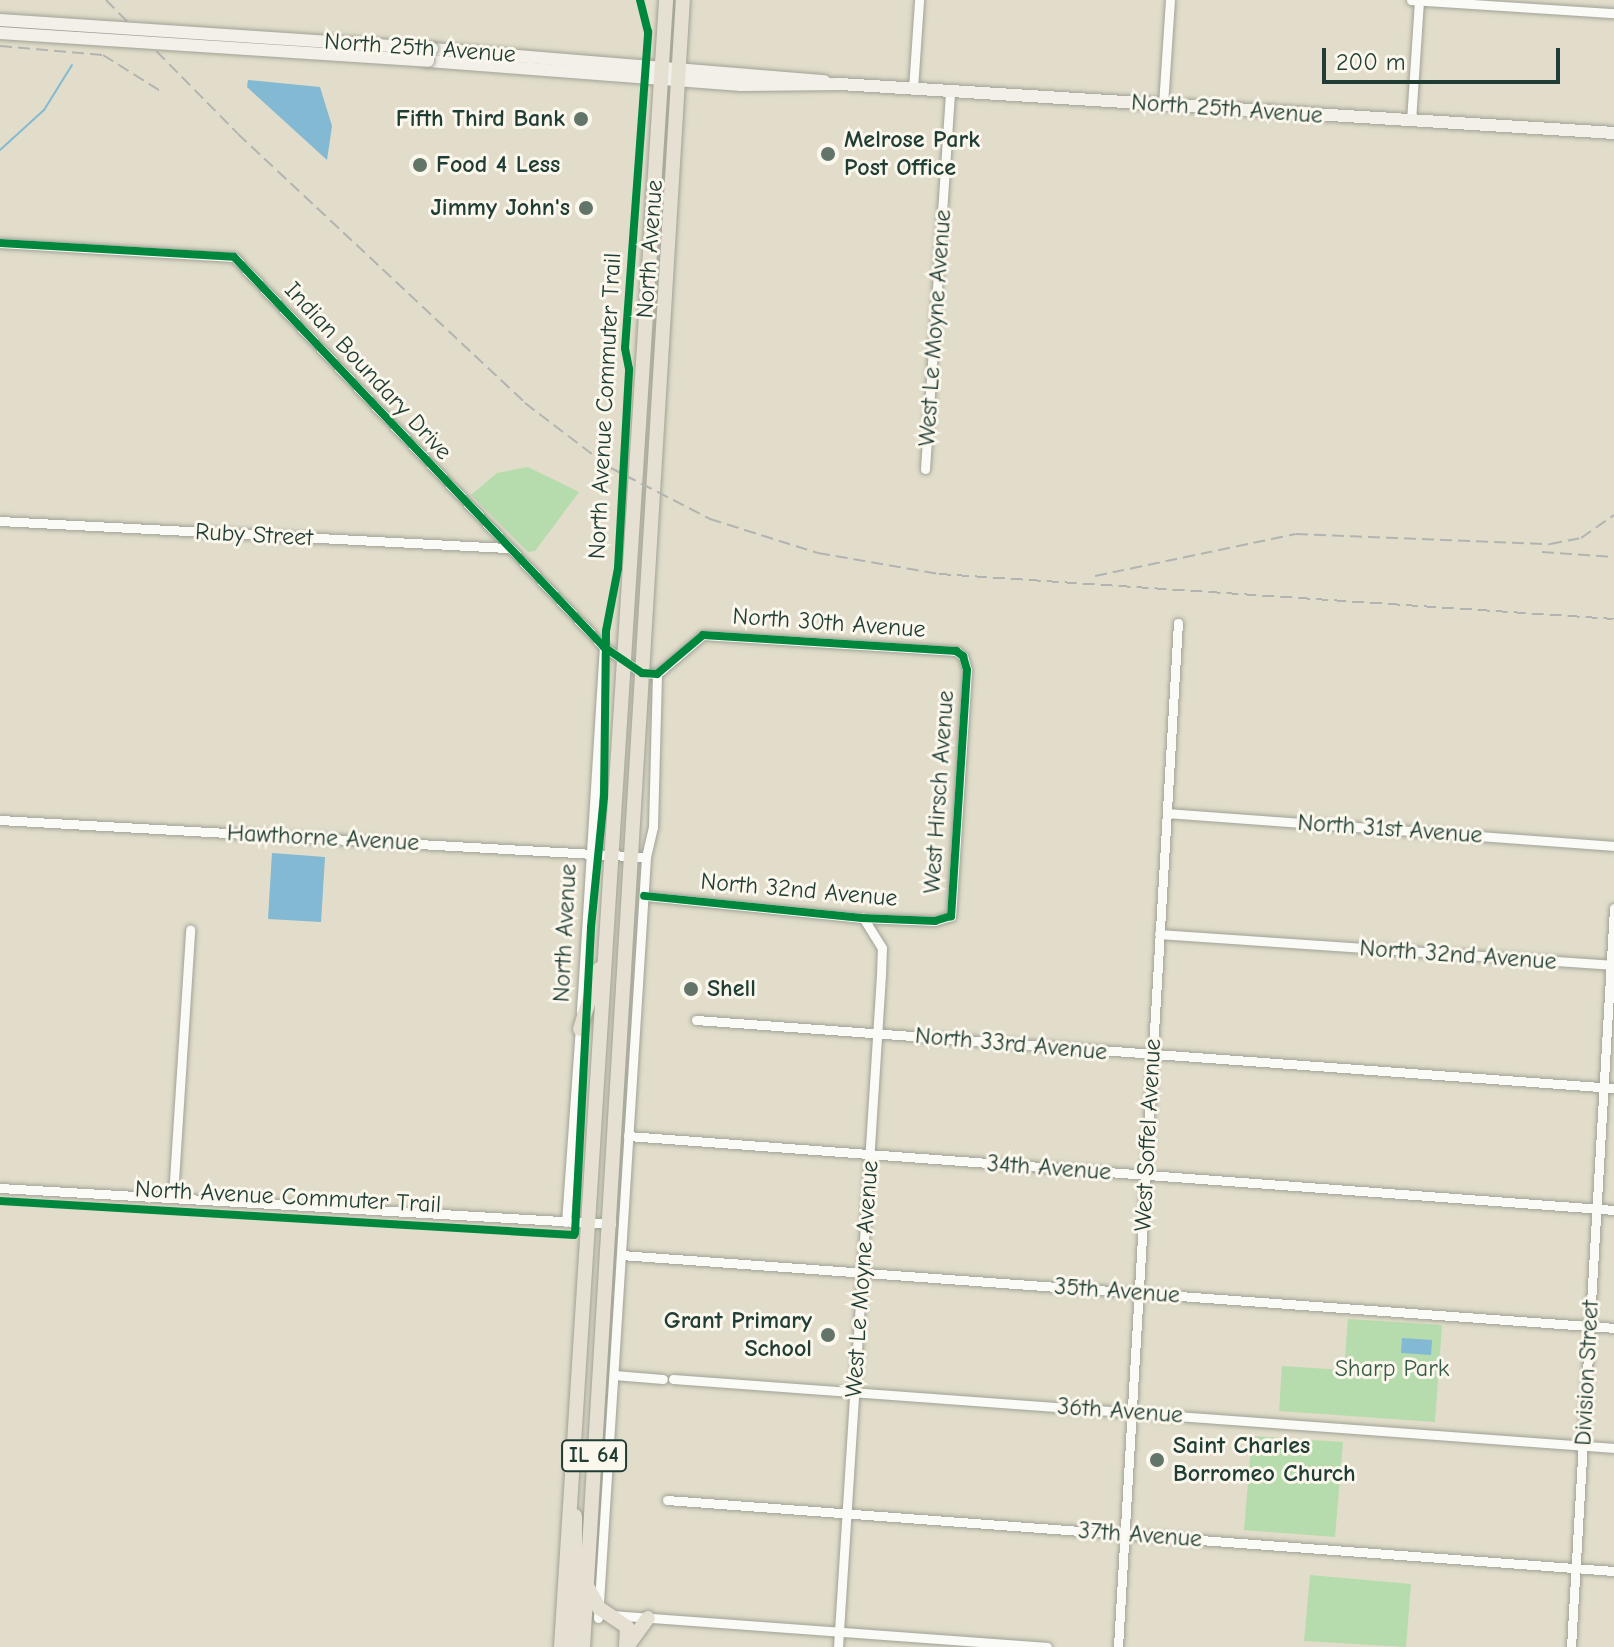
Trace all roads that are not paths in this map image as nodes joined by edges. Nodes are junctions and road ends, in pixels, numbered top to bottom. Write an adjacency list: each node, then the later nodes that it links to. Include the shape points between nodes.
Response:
1 (666, 0): 10 (main road, North Avenue / IL 64)
2 (683, 0): 11 (main road, North Avenue / IL 64)
3 (919, 0): 12 (street)
4 (1170, 0): 14 (street)
5 (1411, 0): 6 (street)
6 (1418, 0): 7 (street); 15 (street)
7 (1614, 13)
8 (0, 20): 10 (main road, North 25th Avenue, bridge, via 458,50)
9 (0, 33): 10 (main road, North 25th Avenue, bridge)
10 (662, 72): 11 (main road, North 25th Avenue); 17 (main road, North Avenue / IL 64)
11 (679, 74): 12 (main road, North 25th Avenue, via 804,76); 18 (main road, North Avenue / IL 64)
12 (913, 89): 13 (main road, North 25th Avenue)
13 (950, 91): 14 (main road, North 25th Avenue); 22 (street, West Le Moyne Avenue)
14 (1163, 105): 15 (main road, North 25th Avenue)
15 (1411, 121): 16 (main road, North 25th Avenue)
16 (1614, 133)
17 (653, 193): 18 (main road); 20 (main road, North Avenue / IL 64)
18 (672, 194): 21 (main road, North Avenue / IL 64)
19 (0, 243): 24 (street, Indian Boundary Drive, via 234,257)
20 (649, 263): 21 (main road); 27 (main road, North Avenue / IL 64)
21 (668, 264): 29 (main road, North Avenue / IL 64)
22 (925, 469)
23 (0, 521): 24 (street, Ruby Street)
24 (507, 548): 26 (street, Indian Boundary Drive)
25 (1178, 623): 30 (street, West Soffel Avenue)
26 (604, 647): 27 (street, Indian Boundary Drive); 33 (street, North Avenue)
27 (624, 661): 29 (street, Indian Boundary Drive); 34 (main road, North Avenue / IL 64)
28 (967, 670): 29 (street, North 30th Avenue, via 956,651 703,635); 38 (street, West Hirsch Avenue)
29 (650, 674): 35 (main road, North Avenue / IL 64)
30 (1167, 813): 32 (street, North 31st Avenue); 41 (street, West Soffel Avenue)
31 (0, 820): 33 (street, Hawthorne Avenue)
32 (1614, 846)
33 (590, 853): 34 (street, Hawthorne Avenue); 48 (street, North Avenue)
34 (611, 854): 35 (street, Hawthorne Avenue); 42 (main road, North Avenue / IL 64)
35 (639, 856): 36 (street, North Avenue); 43 (main road, North Avenue / IL 64)
36 (644, 896): 39 (street, North 32nd Avenue); 44 (street, North Avenue)
37 (1614, 908): 45 (street, Division Street)
38 (951, 916): 39 (street, North 32nd Avenue, via 935,921)
39 (862, 918): 49 (street, West Le Moyne Avenue, via 882,948)
40 (190, 930): 57 (street)
41 (1159, 934): 45 (street, North 32nd Avenue); 51 (street, West Soffel Avenue)
42 (606, 938): 48 (main road); 61 (main road, North Avenue / IL 64)
43 (626, 944): 44 (main road); 50 (main road, North Avenue / IL 64)
44 (640, 956): 46 (street, North Avenue)
45 (1612, 965): 52 (street, Division Street)
46 (640, 1017): 50 (main road, via 628,1020); 53 (street, North Avenue)
47 (696, 1020): 49 (street, North 33rd Avenue)
48 (580, 1029): 60 (street, North Avenue)
49 (877, 1033): 51 (street, North 33rd Avenue); 54 (street, West Le Moyne Avenue)
50 (621, 1037): 62 (main road, North Avenue / IL 64)
51 (1152, 1055): 52 (street, North 33rd Avenue); 55 (street, West Soffel Avenue)
52 (1609, 1087): 58 (street, Division Street)
53 (628, 1136): 54 (street, 34th Avenue); 62 (street, North Avenue)
54 (869, 1154): 55 (street, 34th Avenue); 64 (street, West Le Moyne Avenue)
55 (1146, 1175): 58 (street, 34th Avenue); 65 (street, West Soffel Avenue)
56 (0, 1188): 57 (street)
57 (173, 1196): 60 (street)
58 (1597, 1209): 59 (street, 34th Avenue); 66 (street, Division Street)
59 (1614, 1210)
60 (566, 1222): 61 (street)
61 (588, 1223): 62 (street); 73 (main road, North Avenue / IL 64)
62 (615, 1224): 63 (street, North Avenue); 79 (main road, North Avenue / IL 64)
63 (621, 1255): 64 (street, 35th Avenue); 68 (street, North Avenue)
64 (862, 1272): 65 (street, 35th Avenue); 69 (street, West Le Moyne Avenue)
65 (1139, 1293): 66 (street, 35th Avenue); 70 (street, West Soffel Avenue)
66 (1590, 1326): 67 (street, 35th Avenue); 71 (street, Division Street)
67 (1614, 1328)
68 (614, 1375): 69 (street, 36th Avenue); 80 (street, North Avenue)
69 (855, 1390): 70 (street, 36th Avenue); 75 (street, West Le Moyne Avenue)
70 (1132, 1412): 71 (street, 36th Avenue); 76 (street, West Soffel Avenue)
71 (1583, 1445): 72 (street, 36th Avenue); 77 (street, Division Street)
72 (1614, 1448)
73 (570, 1500): 82 (main road, North Avenue / IL 64); 84 (main road, via 578,1535)
74 (667, 1500): 75 (street, 37th Avenue)
75 (847, 1513): 76 (street, 37th Avenue); 83 (street, West Le Moyne Avenue)
76 (1125, 1534): 77 (street, 37th Avenue); 90 (street, West Soffel Avenue)
77 (1576, 1568): 78 (street, 37th Avenue); 91 (street, Division Street)
78 (1614, 1571)
79 (587, 1584): 80 (main road); 84 (main road, North Avenue / IL 64)
80 (602, 1614): 81 (street); 84 (main road); 87 (main road, via 627,1627)
81 (648, 1618): 83 (street); 87 (main road)
82 (563, 1621): 85 (main road); 86 (main road, North Avenue / IL 64)
83 (839, 1632): 88 (street, West Le Moyne Avenue); 89 (street)
84 (580, 1646)
85 (553, 1647)
86 (561, 1647)
87 (626, 1647)
88 (838, 1647)
89 (1047, 1647)
90 (1118, 1647)
91 (1571, 1647)

